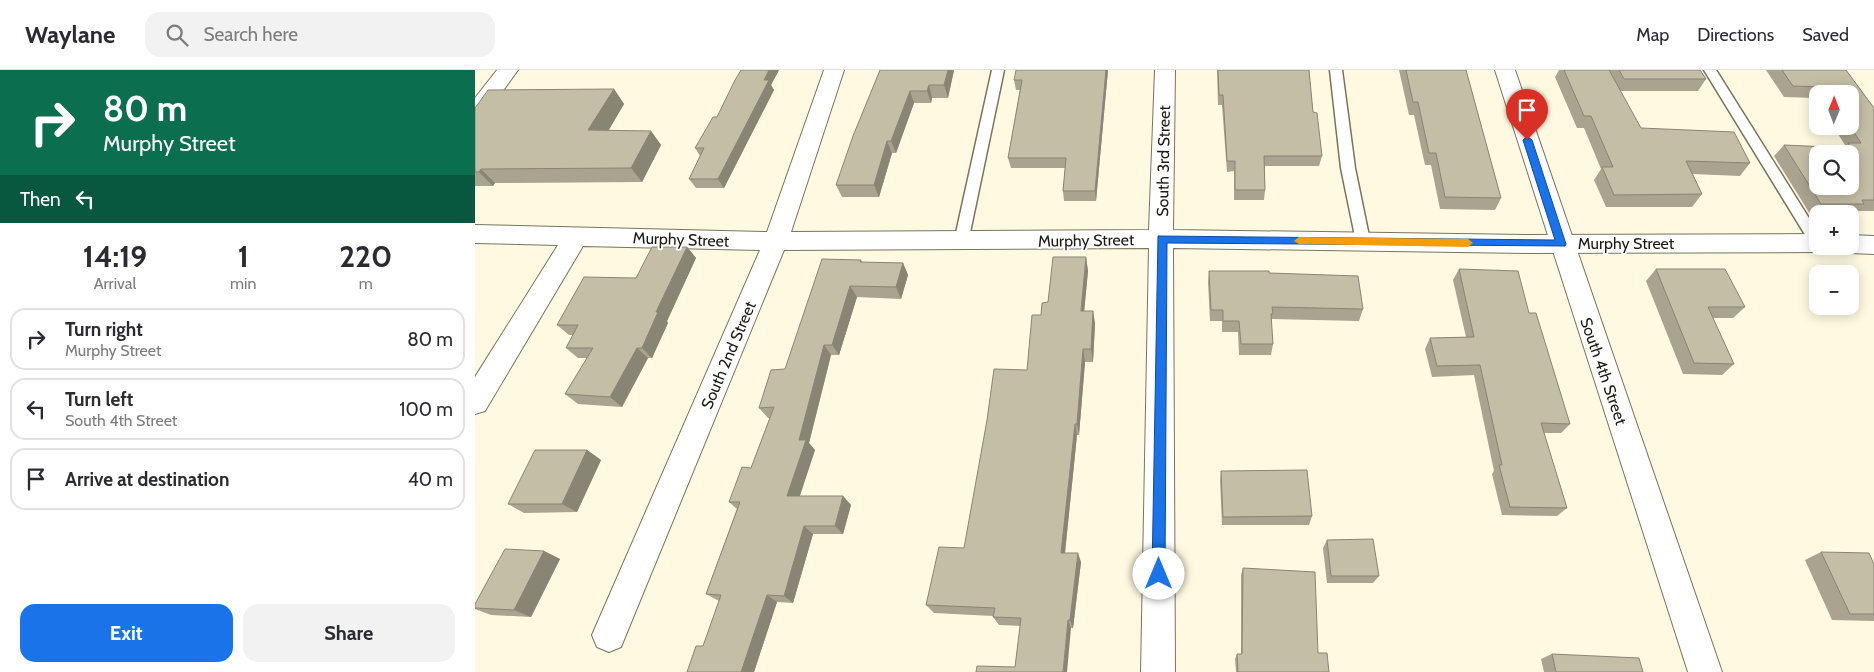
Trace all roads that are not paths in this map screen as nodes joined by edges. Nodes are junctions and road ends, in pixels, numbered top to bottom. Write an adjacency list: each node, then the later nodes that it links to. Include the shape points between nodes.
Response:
1 (507, 70): 8 (street)
2 (834, 70): 13 (street, South 2nd Street)
3 (999, 70): 15 (lane)
4 (1165, 70): 12 (street, South 3rd Street)
5 (1337, 70): 14 (lane, via 1348,168)
6 (1505, 70): 17 (street, South 4th Street)
7 (1710, 70): 9 (lane)
8 (475, 113)
9 (1809, 229)
10 (475, 234): 11 (street, Murphy Street)
11 (576, 236): 13 (street, Murphy Street); 20 (street)
12 (1161, 239): 14 (street, Murphy Street); 15 (street, Murphy Street); 22 (street, South 3rd Street)
13 (777, 241): 15 (street, Murphy Street); 21 (street, South 2nd Street)
14 (1363, 241): 17 (street, Murphy Street)
15 (961, 242)
16 (1809, 242): 17 (street, Murphy Street)
17 (1561, 244): 23 (street, South 4th Street)
18 (1859, 245): 19 (street)
19 (1874, 246)
20 (475, 402)
21 (609, 635)
22 (1158, 672)
23 (1705, 672)

